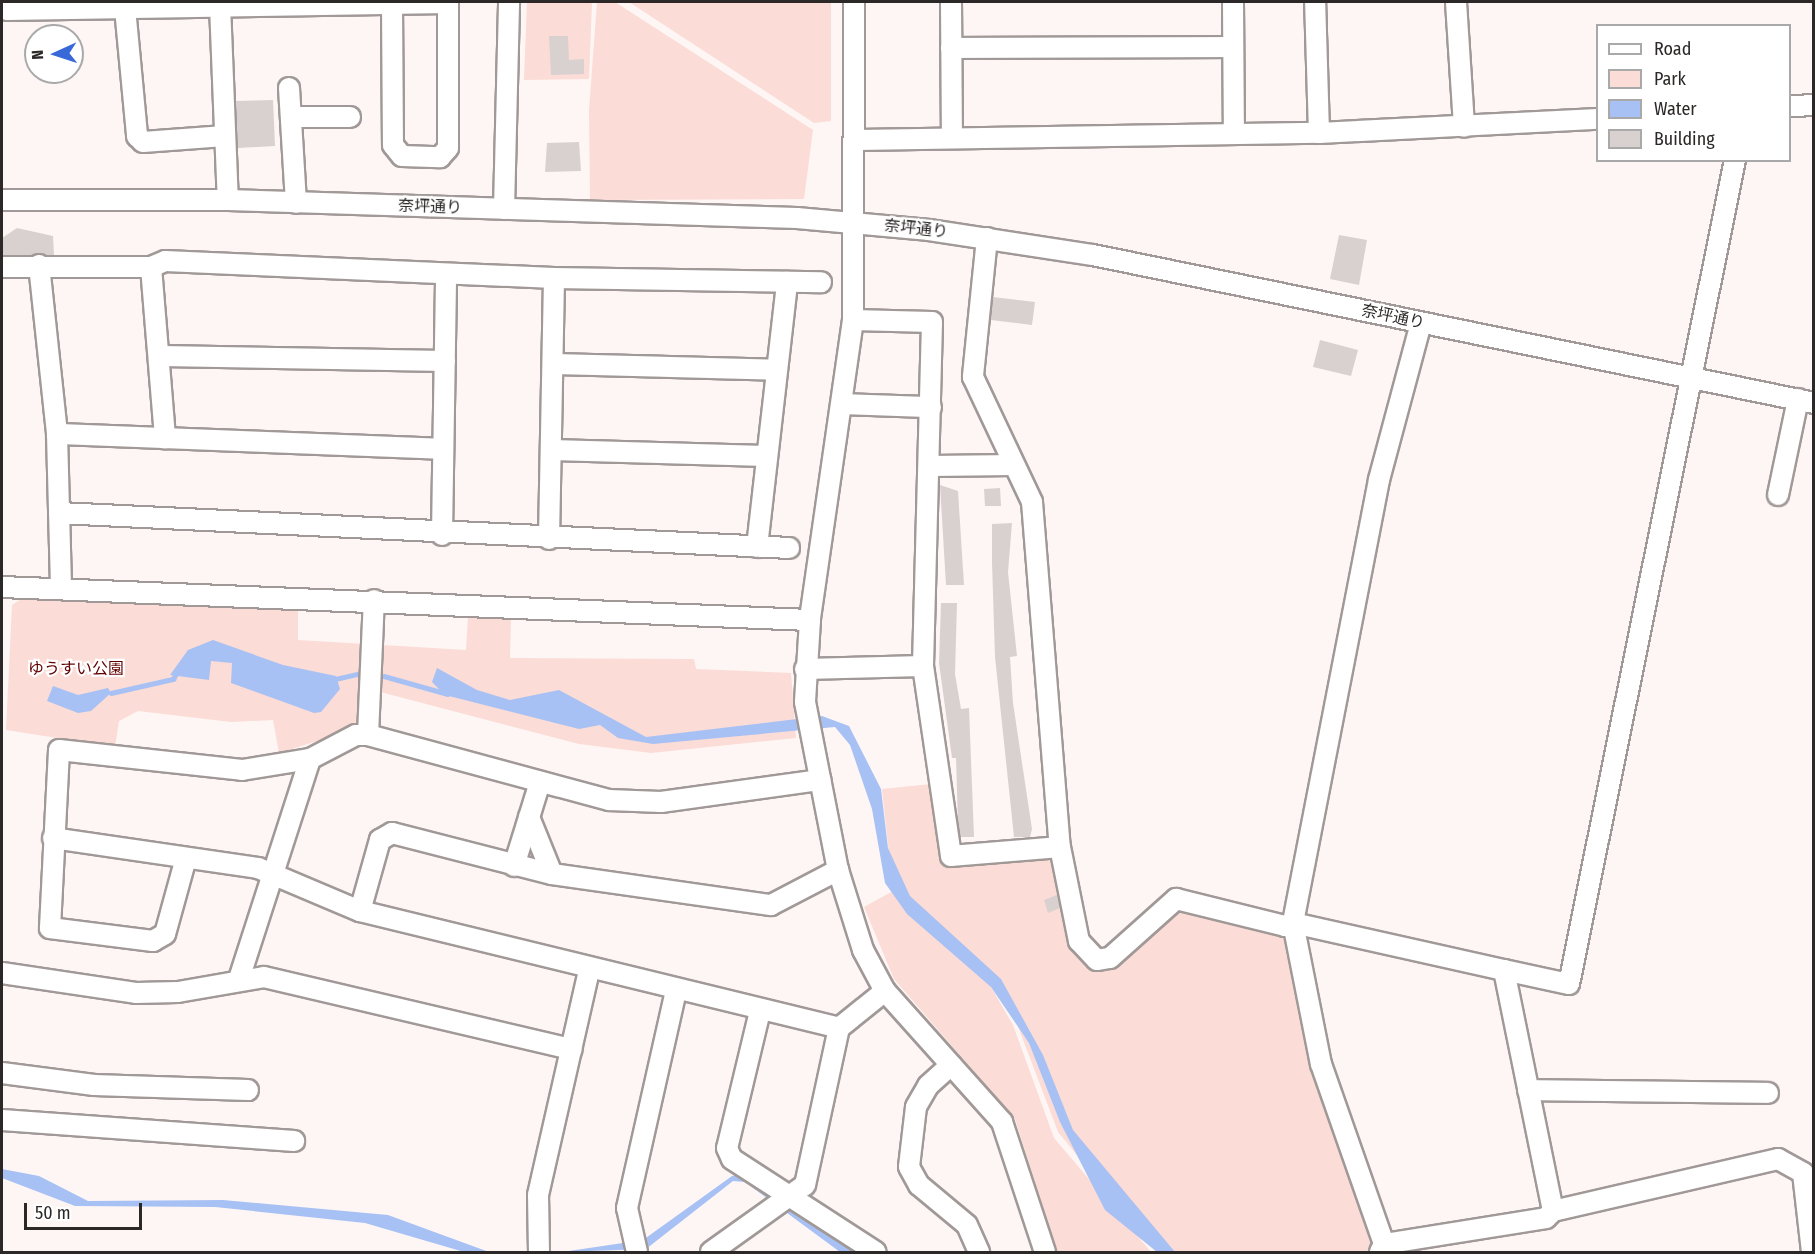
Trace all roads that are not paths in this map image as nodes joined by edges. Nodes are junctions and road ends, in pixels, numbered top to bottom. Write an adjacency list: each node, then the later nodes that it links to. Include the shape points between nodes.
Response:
1 (8, 2): 9 (street, via 7,10)
2 (448, 2): 11 (street); 11 (street, via 448,148 440,157 402,156 393,146)
3 (509, 2): 31 (street)
4 (854, 2): 26 (street)
5 (951, 2): 14 (street)
6 (1233, 2): 13 (street)
7 (1315, 2): 23 (street)
8 (1456, 2): 21 (street)
9 (103, 5): 12 (street)
10 (220, 5): 11 (street); 12 (street); 24 (street)
11 (392, 5)
12 (125, 8): 24 (street, via 138,136 143,142)
13 (1233, 47): 14 (street); 22 (street)
14 (951, 48): 25 (street)
15 (289, 88): 18 (street)
16 (1814, 105): 17 (street)
17 (1791, 106)
18 (291, 117): 19 (street); 30 (street)
19 (350, 117)
20 (1596, 119): 21 (street)
21 (1464, 128): 23 (street)
22 (1234, 132): 23 (street); 25 (street)
23 (1319, 133)
24 (225, 136): 29 (street)
25 (952, 138): 26 (street)
26 (857, 140): 32 (street)
27 (1735, 162): 47 (street)
28 (2, 200): 29 (street, 奈坪通り)
29 (228, 200): 30 (street, 奈坪通り)
30 (296, 203): 31 (street, 奈坪通り)
31 (504, 210): 32 (street, 奈坪通り)
32 (855, 222): 33 (street, 奈坪通り); 41 (street)
33 (987, 238): 42 (street, 奈坪通り); 56 (street, via 973,377)
34 (39, 265): 35 (street); 36 (street); 51 (street)
35 (4, 267)
36 (152, 267): 37 (street, via 165,261); 43 (street)
37 (446, 274): 38 (street); 44 (street)
38 (554, 278): 39 (street); 45 (street)
39 (788, 282): 40 (street); 46 (street)
40 (820, 282)
41 (853, 320): 49 (street); 50 (street, via 932,322)
42 (1421, 323): 47 (street, 奈坪通り); 83 (street, via 1380,480)
43 (162, 356): 44 (street); 52 (street)
44 (445, 361): 53 (street)
45 (555, 364): 46 (street); 54 (street)
46 (777, 370): 55 (street)
47 (1695, 378): 48 (street, 奈坪通り); 84 (street, via 1569,984)
48 (1806, 401): 58 (street)
49 (844, 404): 50 (street); 67 (street)
50 (931, 407): 57 (street)
51 (57, 434): 52 (street); 59 (street)
52 (165, 438): 53 (street)
53 (443, 449): 60 (street)
54 (552, 450): 55 (street); 61 (street)
55 (766, 456): 62 (street)
56 (1014, 465): 57 (street); 76 (street, via 1032,502)
57 (931, 466): 68 (street)
58 (1778, 495)
59 (59, 513): 60 (street); 65 (street)
60 (442, 535): 61 (street)
61 (549, 539): 62 (street)
62 (757, 547): 63 (street)
63 (789, 548)
64 (2, 587): 65 (street)
65 (62, 588): 66 (street)
66 (374, 600): 67 (street); 70 (street)
67 (810, 620): 69 (street)
68 (923, 666): 69 (street); 76 (street, via 951,856)
69 (805, 669): 72 (street, via 809,723)
70 (368, 735): 71 (street, via 356,735); 73 (street)
71 (310, 759): 75 (street, via 217,770 59,750); 80 (street)
72 (820, 780): 73 (street, via 661,802 609,800); 79 (street)
73 (540, 782): 74 (street)
74 (529, 817): 78 (street); 81 (street)
75 (53, 838): 77 (street); 77 (street, via 50,928 153,941 165,934)
76 (1060, 847): 83 (street, via 1079,941 1097,960 1110,958 1176,899 1285,926)
77 (186, 858): 80 (street)
78 (514, 866): 81 (street); 82 (street, via 392,833 380,840)
79 (838, 870): 81 (street, via 771,905); 89 (street, via 863,950)
80 (270, 873): 82 (street); 87 (street)
81 (552, 874)
82 (360, 911): 85 (street)
83 (1293, 922): 84 (street); 103 (street, via 1321,1064)
84 (1504, 970): 96 (street)
85 (589, 971): 88 (street); 92 (street)
86 (2, 973): 87 (street, via 136,993 178,992)
87 (239, 979): 92 (street, via 264,977)
88 (676, 990): 90 (street); 102 (street, via 627,1208)
89 (885, 991): 91 (street); 93 (street)
90 (760, 1011): 91 (street); 100 (street, via 727,1148 732,1159)
91 (839, 1028): 100 (street, via 805,1185)
92 (572, 1049): 104 (street, via 538,1195)
93 (951, 1065): 107 (street, via 928,1086 916,1107 909,1167 919,1185 967,1225); 108 (street, via 1002,1122)
94 (2, 1073): 95 (street, via 94,1086)
95 (248, 1090)
96 (1528, 1090): 97 (street); 101 (street)
97 (1768, 1093)
98 (2, 1120): 99 (street)
99 (294, 1141)
100 (784, 1199): 105 (street); 106 (street)
101 (1553, 1211): 103 (street, via 1546,1218); 109 (street, via 1778,1159 1803,1173)
102 (635, 1248)
103 (1382, 1248)
104 (539, 1252)
105 (711, 1252)
106 (876, 1252)
107 (980, 1252)
108 (1045, 1252)
109 (1812, 1252)

